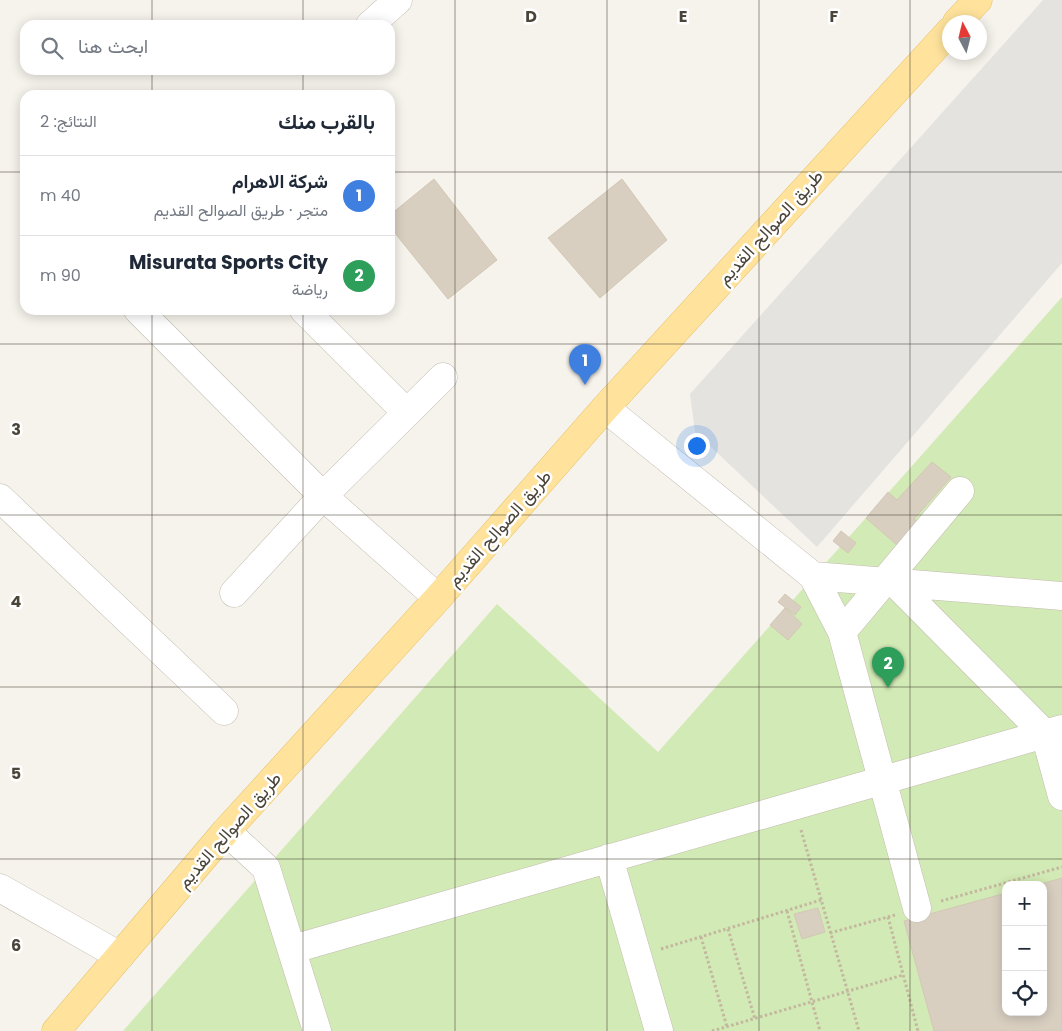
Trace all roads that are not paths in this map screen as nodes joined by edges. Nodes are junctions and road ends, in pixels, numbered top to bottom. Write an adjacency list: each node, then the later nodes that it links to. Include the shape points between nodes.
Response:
1 (398, 0): 4 (street)
2 (978, 0): 3 (main road)
3 (964, 15)
4 (376, 20)
5 (942, 40): 9 (main road, طريق الصوالح القديم)
6 (143, 315): 12 (street)
7 (309, 315): 10 (street)
8 (442, 377): 10 (street)
9 (605, 408): 14 (street); 18 (main road, طريق الصوالح القديم)
10 (407, 413): 12 (street)
11 (960, 491): 15 (street)
12 (323, 496): 16 (street); 18 (street)
13 (0, 498): 20 (street)
14 (813, 576): 15 (street); 19 (street)
15 (890, 582): 17 (street); 19 (street); 21 (street)
16 (234, 593)
17 (1062, 596)
18 (438, 598): 24 (main road, طريق الصوالح القديم)
19 (842, 632): 22 (street)
20 (224, 711)
21 (1053, 732): 22 (street); 23 (street)
22 (883, 780): 25 (street); 27 (street)
23 (1062, 796)
24 (226, 831): 28 (street, via 266,868); 29 (main road, طريق الصوالح القديم)
25 (609, 858): 28 (street); 32 (street)
26 (0, 888): 29 (street)
27 (917, 908)
28 (293, 949): 31 (street)
29 (120, 956): 30 (main road, طريق الصوالح القديم)
30 (56, 1031)
31 (317, 1031)
32 (659, 1031)

